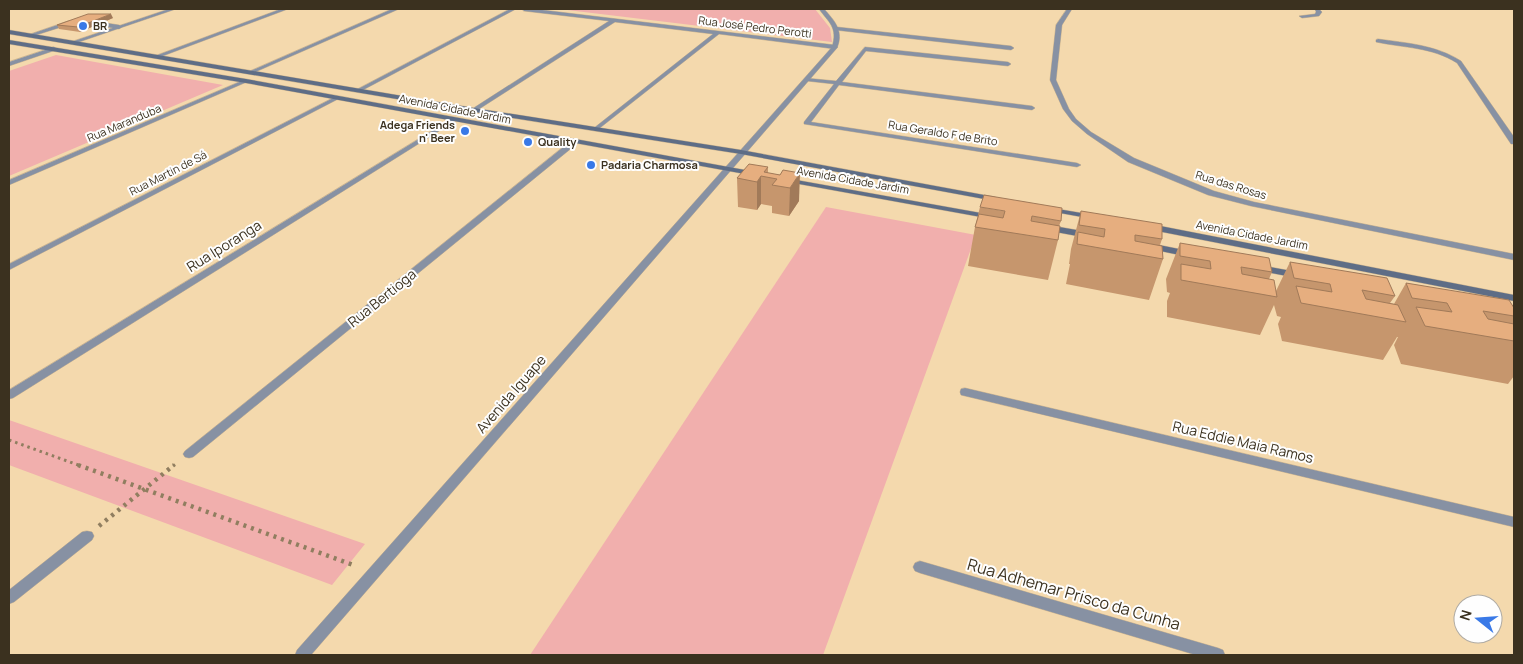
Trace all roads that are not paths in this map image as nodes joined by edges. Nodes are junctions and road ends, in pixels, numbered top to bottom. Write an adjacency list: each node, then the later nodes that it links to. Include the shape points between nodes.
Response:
1 (173, 9): 11 (street)
2 (286, 9): 24 (street)
3 (396, 9): 27 (street)
4 (514, 9): 31 (street)
5 (524, 9): 10 (street, Rua José Pedro Perotti)
6 (821, 9): 12 (street)
7 (1069, 9): 56 (street, Rua das Rosas, via 1059,25 1053,80 1074,120 1088,133 1131,160 1211,193 1254,204)
8 (1318, 9): 9 (street, via 1317,15)
9 (1302, 16)
10 (614, 20): 14 (street, Rua José Pedro Perotti); 34 (street)
11 (120, 27): 15 (street, via 78,21); 18 (street)
12 (837, 29): 20 (street, via 839,38); 21 (street)
13 (9, 32): 15 (main road, Avenida Cidade Jardim)
14 (717, 33): 20 (street, Rua José Pedro Perotti); 38 (street)
15 (31, 35): 18 (main road, Avenida Cidade Jardim)
16 (1378, 41): 40 (street, via 1422,47 1454,58)
17 (9, 42): 22 (main road, Avenida Cidade Jardim)
18 (74, 42): 19 (main road, Avenida Cidade Jardim)
19 (103, 47): 23 (main road); 24 (main road, Avenida Cidade Jardim)
20 (835, 48): 28 (street, Avenida Iguape)
21 (1011, 48)
22 (54, 49): 23 (main road, Avenida Cidade Jardim); 25 (street)
23 (81, 54): 29 (main road, Avenida Cidade Jardim)
24 (158, 56): 27 (main road, Avenida Cidade Jardim)
25 (9, 64)
26 (1008, 64): 30 (street, via 864,49)
27 (251, 72): 31 (main road, Avenida Cidade Jardim)
28 (807, 79): 30 (street); 41 (street, Avenida Iguape)
29 (246, 82): 32 (main road, Avenida Cidade Jardim); 46 (street, Rua Maranduba)
30 (837, 83): 33 (street); 42 (street, Rua Geraldo F de Brito, via 806,123)
31 (359, 90): 34 (main road, Avenida Cidade Jardim)
32 (338, 98): 36 (main road, Avenida Cidade Jardim); 58 (street, Rua Martin de Sá)
33 (1032, 108)
34 (474, 110): 35 (main road, Avenida Cidade Jardim)
35 (522, 117): 37 (main road); 38 (main road, Avenida Cidade Jardim)
36 (453, 120): 37 (main road, Avenida Cidade Jardim); 62 (street, Rua Iporanga)
37 (504, 129): 39 (main road, Avenida Cidade Jardim)
38 (596, 129): 41 (main road, Avenida Cidade Jardim)
39 (575, 142): 43 (main road, Avenida Cidade Jardim); 63 (street, Rua Bertioga)
40 (1514, 142)
41 (741, 152): 43 (street, Avenida Iguape); 47 (main road, Avenida Cidade Jardim)
42 (1077, 165)
43 (728, 169): 44 (main road, Avenida Cidade Jardim); 68 (street, Avenida Iguape)
44 (767, 176)
45 (776, 178): 49 (main road, Avenida Cidade Jardim)
46 (9, 182)
47 (1004, 201)
48 (1044, 208): 50 (main road)
49 (1000, 219)
50 (1102, 219)
51 (1040, 226): 53 (main road)
52 (1141, 226): 60 (main road, Avenida Cidade Jardim)
53 (1098, 237)
54 (1137, 244): 55 (main road)
55 (1195, 255)
56 (1514, 257)
57 (1254, 266): 59 (main road)
58 (9, 267)
59 (1302, 277)
60 (1514, 298)
61 (965, 392): 64 (street, Rua Eddie Maia Ramos)
62 (9, 395)
63 (189, 454)
64 (1514, 522)
65 (87, 536): 67 (street)
66 (920, 567): 69 (street, Rua Adhemar Prisco da Cunha)
67 (9, 598)
68 (302, 655)
69 (1218, 655)

